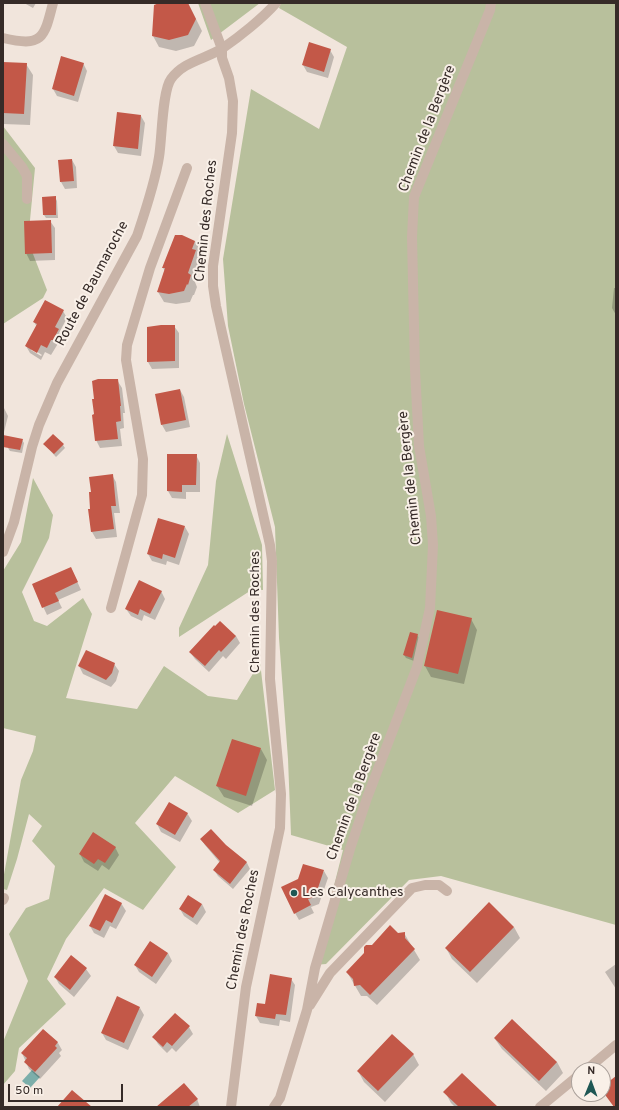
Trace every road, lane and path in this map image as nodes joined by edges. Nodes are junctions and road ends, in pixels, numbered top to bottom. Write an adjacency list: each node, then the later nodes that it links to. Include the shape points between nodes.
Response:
1 (53, 3): 5 (street, via 42,36 28,42)
2 (206, 3): 6 (street, Chemin des Roches)
3 (276, 3): 6 (street, Route de Baumaroche)
4 (491, 3): 13 (street, Chemin de la Bergère, via 414,197 414,346 419,446 431,516 433,545 430,608 417,667 350,849 315,968)
5 (3, 38)
6 (222, 49): 10 (street, Route de Baumaroche, via 187,65 170,80 166,90 159,158 143,218 136,236 56,382 32,447 14,522); 17 (street, Chemin des Roches, via 233,101 233,114 213,266 213,286 270,545 270,679 281,794 280,828 246,987)
7 (3, 144): 9 (street, via 27,176)
8 (187, 168): 11 (street, via 150,268 127,345 126,360 143,459 142,495)
9 (27, 199)
10 (3, 552)
11 (111, 608)
12 (447, 891): 13 (street, via 439,885 412,888 330,973)
13 (307, 1010): 18 (street, Chemin de la Bergère, via 280,1098)
14 (616, 1045): 15 (street)
15 (596, 1062)
16 (571, 1082): 19 (street)
17 (230, 1107)
18 (274, 1107)
19 (540, 1107)

